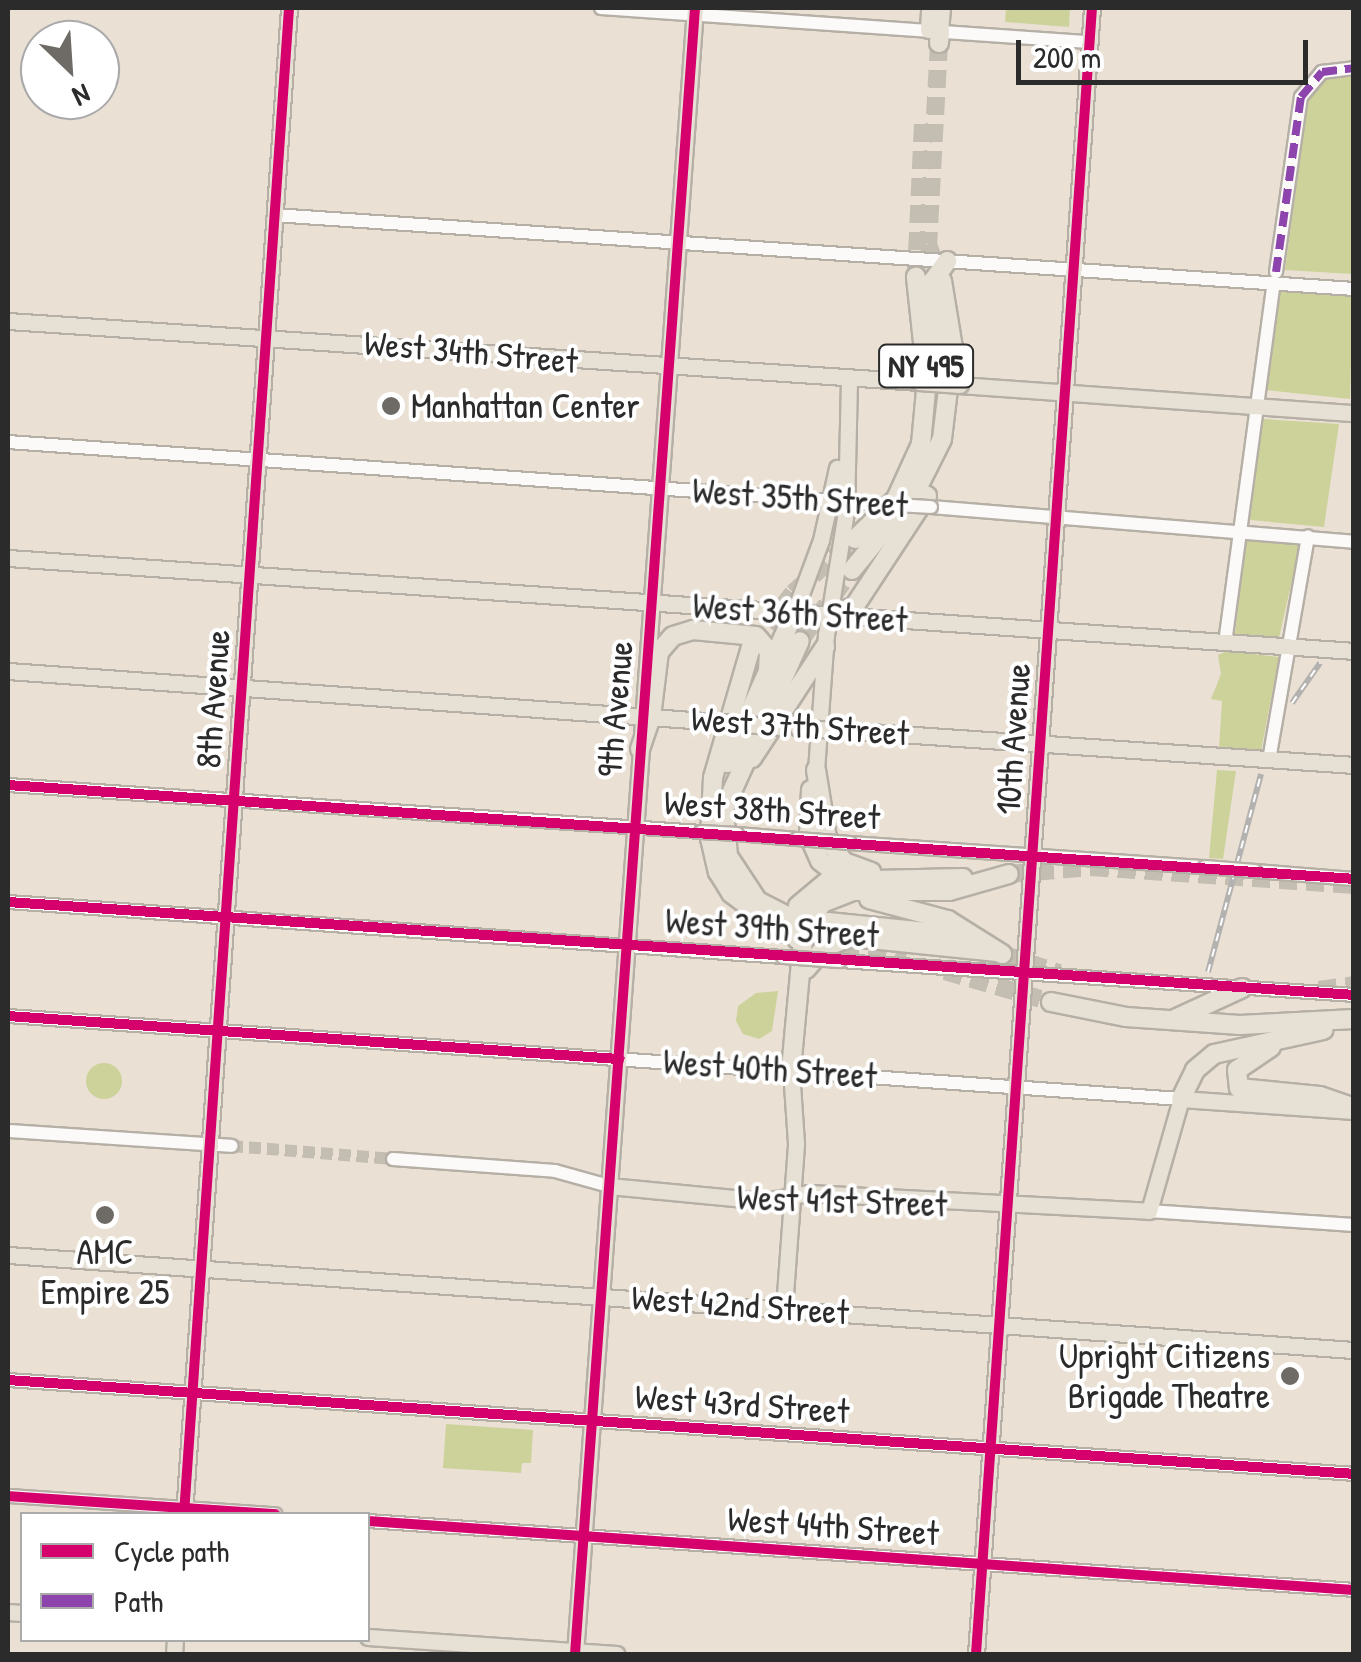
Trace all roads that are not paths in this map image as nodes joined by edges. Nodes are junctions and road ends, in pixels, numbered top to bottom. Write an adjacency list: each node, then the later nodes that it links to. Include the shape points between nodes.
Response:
1 (289, 8): 10 (main road, 8th Avenue)
2 (601, 8): 6 (street)
3 (929, 8): 7 (main road)
4 (942, 8): 7 (main road)
5 (1092, 8): 8 (main road, 10th Avenue)
6 (695, 11): 7 (street); 11 (main road, 9th Avenue)
7 (934, 37): 8 (street)
8 (1089, 42): 14 (main road, 10th Avenue)
9 (1354, 68): 15 (street, via 1322,72 1301,97)
10 (274, 214): 11 (street); 19 (main road, 8th Avenue)
11 (678, 242): 13 (street); 20 (main road, 9th Avenue)
12 (947, 261): 13 (street); 14 (street); 28 (highway, via 932,282 942,377)
13 (917, 268): 28 (highway, via 925,275 936,375)
14 (1074, 269): 15 (street); 22 (main road, 10th Avenue)
15 (1275, 277): 17 (street); 23 (street)
16 (942, 280): 24 (highway, NY 495, via 953,334)
17 (1354, 289)
18 (8, 321): 19 (main road, West 34th Street)
19 (266, 338): 20 (main road, West 34th Street); 27 (main road, 8th Avenue)
20 (668, 366): 21 (main road, West 34th Street); 29 (main road, 9th Avenue)
21 (849, 378): 22 (main road, West 34th Street, bridge); 30 (main road)
22 (1065, 393): 23 (main road, West 34th Street); 31 (main road, 10th Avenue)
23 (1258, 406): 25 (main road, West 34th Street); 32 (street)
24 (950, 410): 28 (highway, NY 495); 41 (highway, via 943,463 919,510 854,607)
25 (1354, 412)
26 (8, 442): 27 (street, West 35th Street)
27 (257, 460): 29 (street, West 35th Street); 38 (main road, 8th Avenue)
28 (925, 460): 34 (highway, NY 495); 37 (highway, NY 495)
29 (660, 488): 30 (street, West 35th Street); 39 (main road, 9th Avenue)
30 (839, 502): 31 (street, West 35th Street, bridge); 40 (main road); 41 (main road)
31 (1056, 516): 32 (street, West 35th Street); 42 (main road, 10th Avenue)
32 (1241, 529): 33 (street, West 35th Street); 44 (street)
33 (1308, 536): 35 (street, West 35th Street); 47 (street)
34 (855, 539)
35 (1354, 542)
36 (8, 558): 38 (main road, West 36th Street)
37 (852, 570)
38 (249, 574): 39 (main road, West 36th Street); 51 (main road, 8th Avenue)
39 (651, 603): 40 (main road, West 36th Street); 52 (main road, 9th Avenue)
40 (794, 613): 41 (main road, West 36th Street); 49 (highway)
41 (829, 615): 42 (main road, West 36th Street); 46 (main road)
42 (1048, 630): 44 (main road, West 36th Street); 53 (main road, 10th Avenue)
43 (800, 641): 58 (highway)
44 (1225, 643): 47 (main road, West 36th Street)
45 (751, 647): 61 (highway, via 714,778)
46 (825, 647): 57 (main road); 58 (highway)
47 (1289, 647): 48 (main road, West 36th Street); 55 (street)
48 (1354, 651)
49 (768, 670): 52 (highway, via 767,647 756,636 677,634 658,652); 61 (highway)
50 (8, 671): 51 (main road, West 37th Street)
51 (242, 688): 52 (main road, West 37th Street); 60 (main road, 8th Avenue)
52 (647, 716): 53 (main road, West 37th Street, bridge); 54 (highway)
53 (1040, 742): 55 (main road, West 37th Street); 63 (main road, 10th Avenue)
54 (640, 748): 62 (main road, 9th Avenue)
55 (1269, 760): 56 (main road, West 37th Street)
56 (1354, 765)
57 (816, 770): 65 (highway, via 822,828 832,848 852,866); 66 (highway, via 808,836 820,861)
58 (734, 782): 68 (highway, via 723,840)
59 (8, 785): 60 (street, West 38th Street)
60 (234, 801): 62 (street, West 38th Street); 70 (main road, 8th Avenue)
61 (712, 810): 64 (highway)
62 (633, 829): 63 (street, West 38th Street, bridge); 72 (main road, 9th Avenue)
63 (1033, 856): 67 (street, West 38th Street, bridge); 75 (main road, 10th Avenue)
64 (714, 857): 68 (highway, via 732,885); 68 (highway, via 739,902 784,924)
65 (891, 877): 66 (highway); 74 (highway, via 1009,874 935,893 840,894 810,917)
66 (842, 878): 74 (highway, via 820,884 798,906)
67 (1354, 879)
68 (758, 900)
69 (8, 902): 70 (street, West 39th Street)
70 (226, 916): 72 (street, West 39th Street); 83 (main road, 8th Avenue)
71 (828, 922): 73 (highway, via 943,931)
72 (625, 945): 74 (street, West 39th Street); 85 (main road, 9th Avenue)
73 (1002, 954): 74 (highway, via 935,914 858,899 819,917); 76 (highway, via 851,938 815,956)
74 (792, 960): 75 (street, West 39th Street, bridge); 76 (highway)
75 (1024, 976): 77 (street, West 39th Street); 87 (main road, 10th Avenue)
76 (798, 984): 86 (highway)
77 (1242, 988): 78 (street, West 39th Street); 82 (highway)
78 (1354, 996)
79 (1050, 1002): 82 (highway)
80 (8, 1016): 83 (street, West 40th Street)
81 (1354, 1020): 82 (highway, via 1258,1026); 84 (highway)
82 (1170, 1021)
83 (218, 1031): 85 (street, West 40th Street); 93 (main road, 8th Avenue)
84 (1280, 1042): 88 (highway, via 1240,1065 1236,1084 1250,1093); 90 (highway, via 1214,1054 1196,1070)
85 (619, 1059): 86 (street, West 40th Street); 96 (main road, 9th Avenue)
86 (792, 1070): 87 (street, West 40th Street); 97 (main road)
87 (1016, 1087): 90 (street, West 40th Street); 98 (main road, 10th Avenue)
88 (1320, 1096): 89 (main road); 91 (highway)
89 (1354, 1098)
90 (1181, 1099): 91 (main road, West 40th Street); 99 (main road)
91 (1354, 1109)
92 (8, 1131): 93 (street)
93 (210, 1145): 94 (street); 102 (main road, 8th Avenue)
94 (231, 1146)
95 (393, 1159): 96 (street, West 41st Street, via 556,1171)
96 (609, 1186): 97 (main road, West 41st Street, via 765,1201); 103 (main road, 9th Avenue)
97 (793, 1196): 98 (main road, West 41st Street); 104 (main road)
98 (1008, 1205): 99 (main road, West 41st Street); 105 (main road, 10th Avenue)
99 (1149, 1212): 100 (street, West 41st Street)
100 (1354, 1226)
101 (8, 1254): 102 (main road, West 42nd Street)
102 (201, 1268): 103 (main road, West 42nd Street); 108 (main road, 8th Avenue)
103 (602, 1296): 104 (main road, West 42nd Street); 109 (main road, 9th Avenue)
104 (784, 1308): 105 (main road, West 42nd Street)
105 (1000, 1324): 106 (main road, West 42nd Street); 110 (main road, 10th Avenue)
106 (1354, 1350)
107 (8, 1380): 108 (street, West 43rd Street)
108 (192, 1394): 109 (street, West 43rd Street); 113 (main road, 8th Avenue)
109 (592, 1420): 110 (street, West 43rd Street); 116 (main road, 9th Avenue)
110 (990, 1450): 111 (street, West 43rd Street); 117 (main road, 10th Avenue)
111 (1354, 1474)
112 (8, 1496): 113 (street)
113 (184, 1511): 114 (street)
114 (214, 1512)
115 (370, 1521): 116 (street, West 44th Street)
116 (584, 1536): 117 (street, West 44th Street); 120 (main road, 9th Avenue)
117 (983, 1564): 118 (street, West 44th Street); 122 (main road, 10th Avenue)
118 (1354, 1590)
119 (370, 1638): 120 (main road)
120 (575, 1653): 121 (main road)
121 (616, 1654)
122 (976, 1654)

